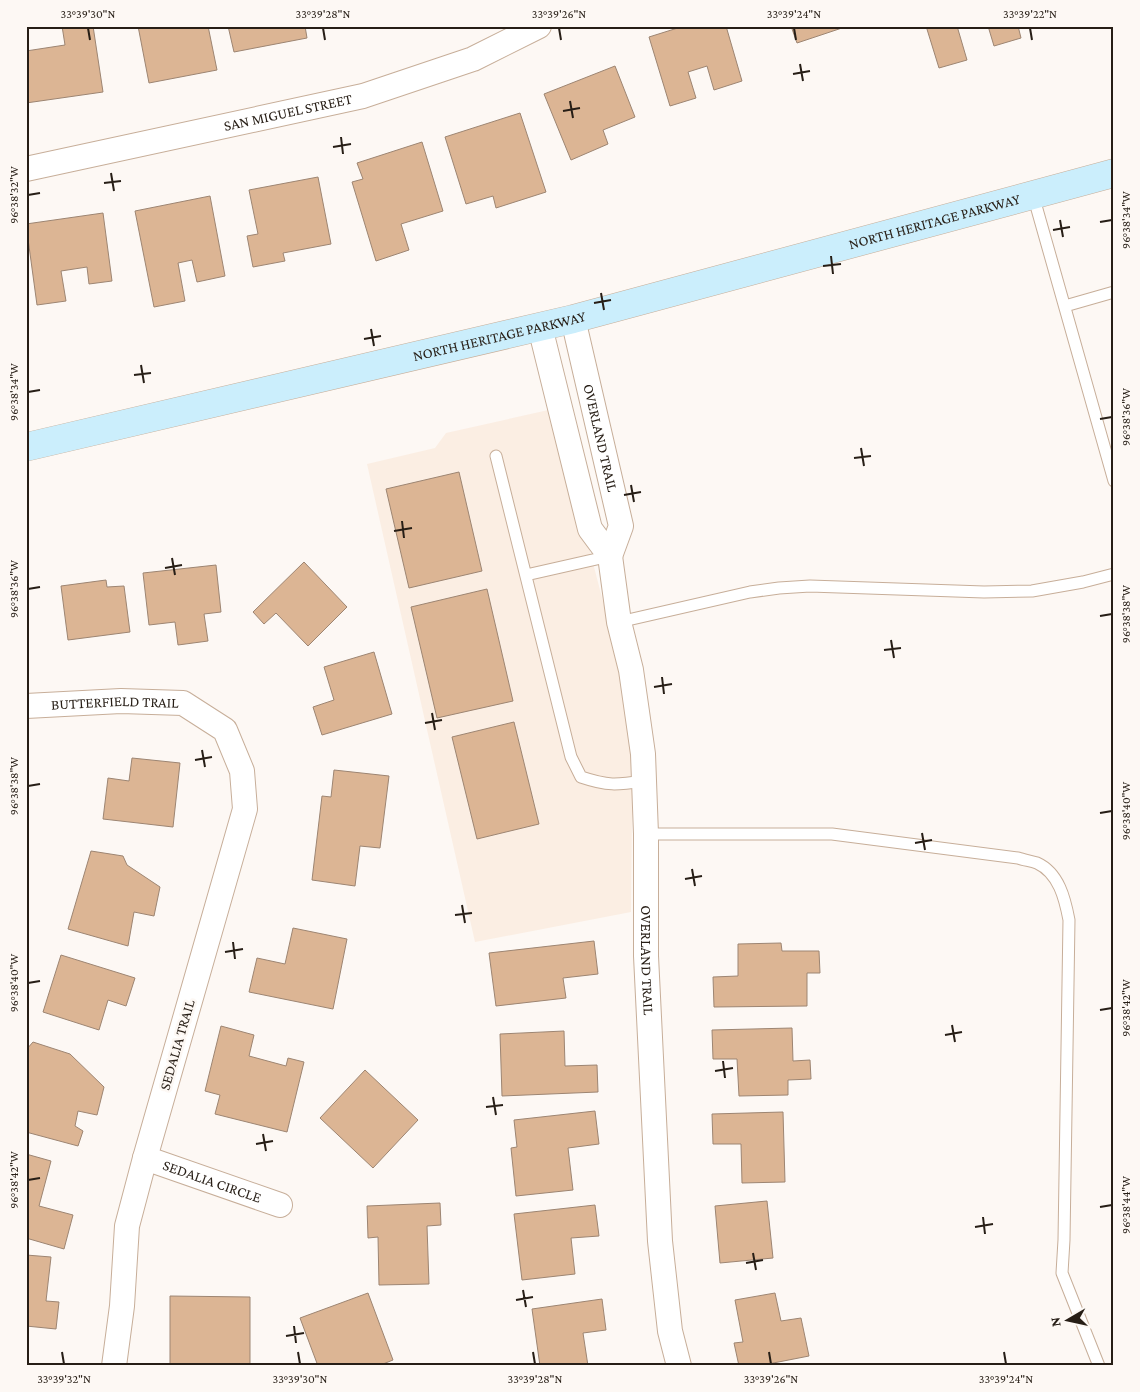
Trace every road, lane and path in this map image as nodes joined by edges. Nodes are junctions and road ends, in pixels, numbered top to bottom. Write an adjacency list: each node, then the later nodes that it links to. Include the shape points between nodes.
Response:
1 (539, 26): 2 (street, SAN MIGUEL STREET, via 473,58 363,96)
2 (26, 169)
3 (1114, 173): 4 (main road, NORTH HERITAGE PARKWAY)
4 (1033, 195): 6 (lane); 7 (main road, NORTH HERITAGE PARKWAY)
5 (1114, 292): 6 (lane)
6 (1065, 306): 11 (lane)
7 (573, 319): 8 (main road, NORTH HERITAGE PARKWAY); 12 (street, OVERLAND TRAIL, via 621,526)
8 (540, 328): 9 (main road, NORTH HERITAGE PARKWAY); 12 (street, OVERLAND TRAIL, via 590,529)
9 (26, 447)
10 (496, 456): 14 (lane)
11 (1114, 481)
12 (610, 556): 14 (lane); 15 (street, OVERLAND TRAIL)
13 (1114, 574): 15 (lane, via 1032,591 779,588)
14 (526, 575): 18 (lane, via 570,756 581,777 614,785)
15 (619, 622): 18 (street, OVERLAND TRAIL, via 631,670)
16 (26, 706): 17 (street, BUTTERFIELD TRAIL, via 184,703)
17 (225, 730): 20 (street, SEDALIA TRAIL, via 242,771 245,809)
18 (644, 781): 19 (street, OVERLAND TRAIL)
19 (646, 834): 23 (street, OVERLAND TRAIL, via 646,956 660,1241 670,1330); 24 (lane, via 832,834 1018,858 1038,864 1051,874 1064,894 1069,920 1062,1273)
20 (145, 1158): 21 (street, SEDALIA CIRCLE); 22 (street, SEDALIA TRAIL, via 127,1226)
21 (280, 1205)
22 (114, 1366)
23 (679, 1366)
24 (1099, 1366)

